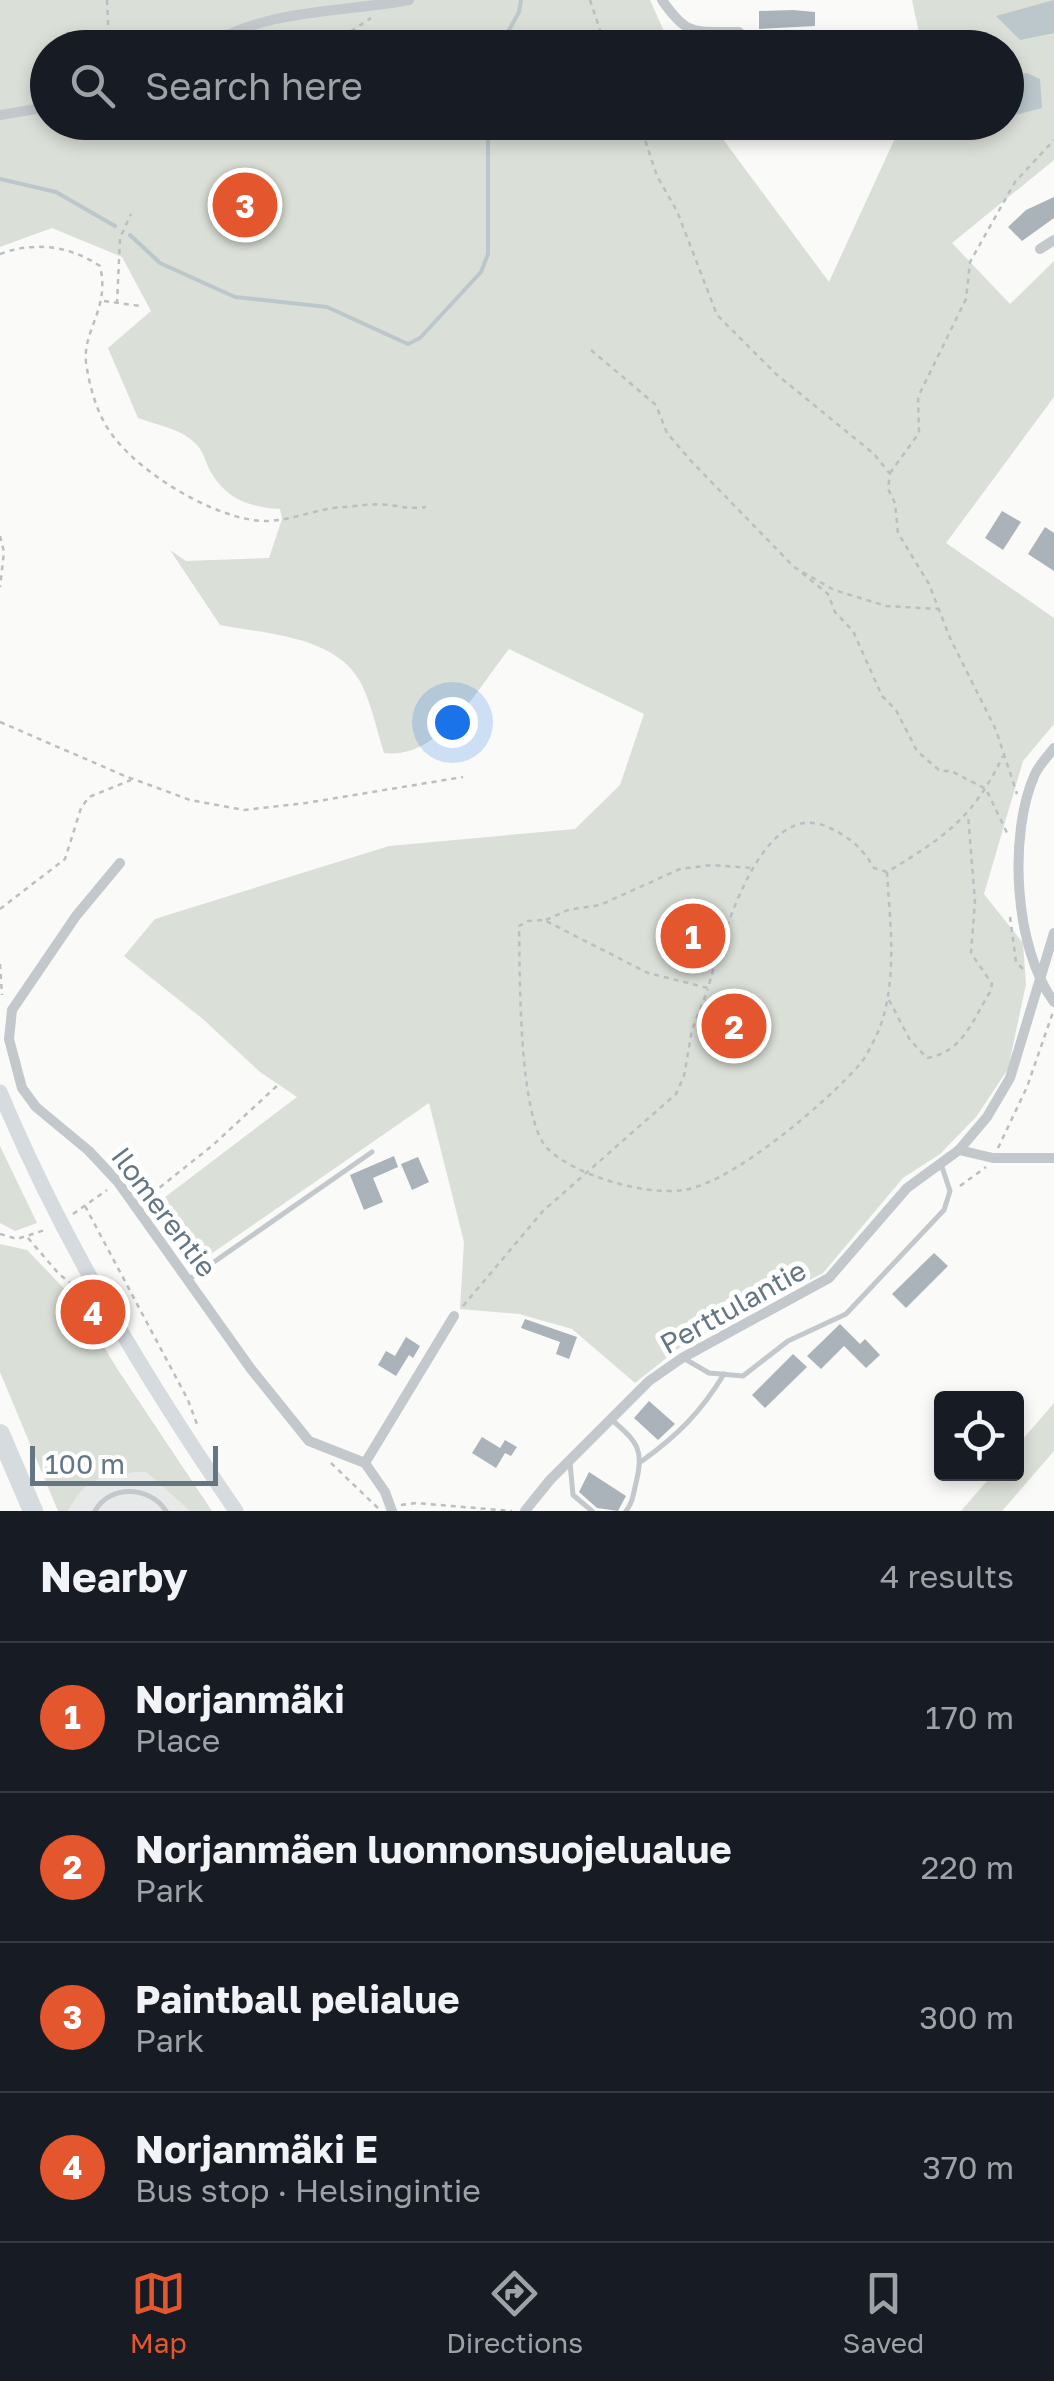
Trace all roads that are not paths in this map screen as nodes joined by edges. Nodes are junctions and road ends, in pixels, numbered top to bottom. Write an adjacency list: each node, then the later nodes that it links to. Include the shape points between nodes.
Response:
1 (409, 0): 3 (street)
2 (662, 0): 4 (street, via 679,26)
3 (235, 30)
4 (692, 30)
5 (30, 110): 6 (street)
6 (0, 115)
7 (1054, 240): 8 (street)
8 (1040, 250)
9 (1054, 748): 13 (street, via 1026,799 1018,846)
10 (120, 863): 20 (street, Ilomerentie, via 35,972 12,1010 9,1039 22,1088 36,1107 118,1182)
11 (1054, 933): 12 (street, Perttulantie)
12 (1050, 956): 13 (street, Perttulantie)
13 (1040, 984): 14 (street); 16 (street, Perttulantie, via 1010,1078)
14 (1054, 1002)
15 (0, 1092): 33 (main road, via 72,1247)
16 (959, 1150): 18 (street, via 993,1158); 19 (street, Perttulantie)
17 (372, 1152): 20 (lane)
18 (1054, 1158)
19 (941, 1163): 22 (street, Perttulantie, via 906,1188 830,1278); 23 (lane, via 950,1192 944,1210 846,1314 788,1340 744,1376)
20 (188, 1280): 28 (street, Ilomerentie, via 308,1441)
21 (454, 1316): 28 (street)
22 (682, 1358): 23 (lane); 24 (street, Perttulantie)
23 (724, 1374): 27 (lane, via 703,1408)
24 (610, 1418): 26 (street, Perttulantie); 27 (lane, via 632,1437)
25 (0, 1434): 30 (highway)
26 (569, 1460): 34 (street, Perttulantie); 35 (lane, via 573,1495)
27 (642, 1461): 36 (lane)
28 (365, 1463): 29 (street)
29 (392, 1510)
30 (33, 1511)
31 (95, 1511): 32 (lane, via 117,1492 138,1491)
32 (166, 1511)
33 (236, 1511)
34 (525, 1511)
35 (592, 1511)
36 (626, 1511)

